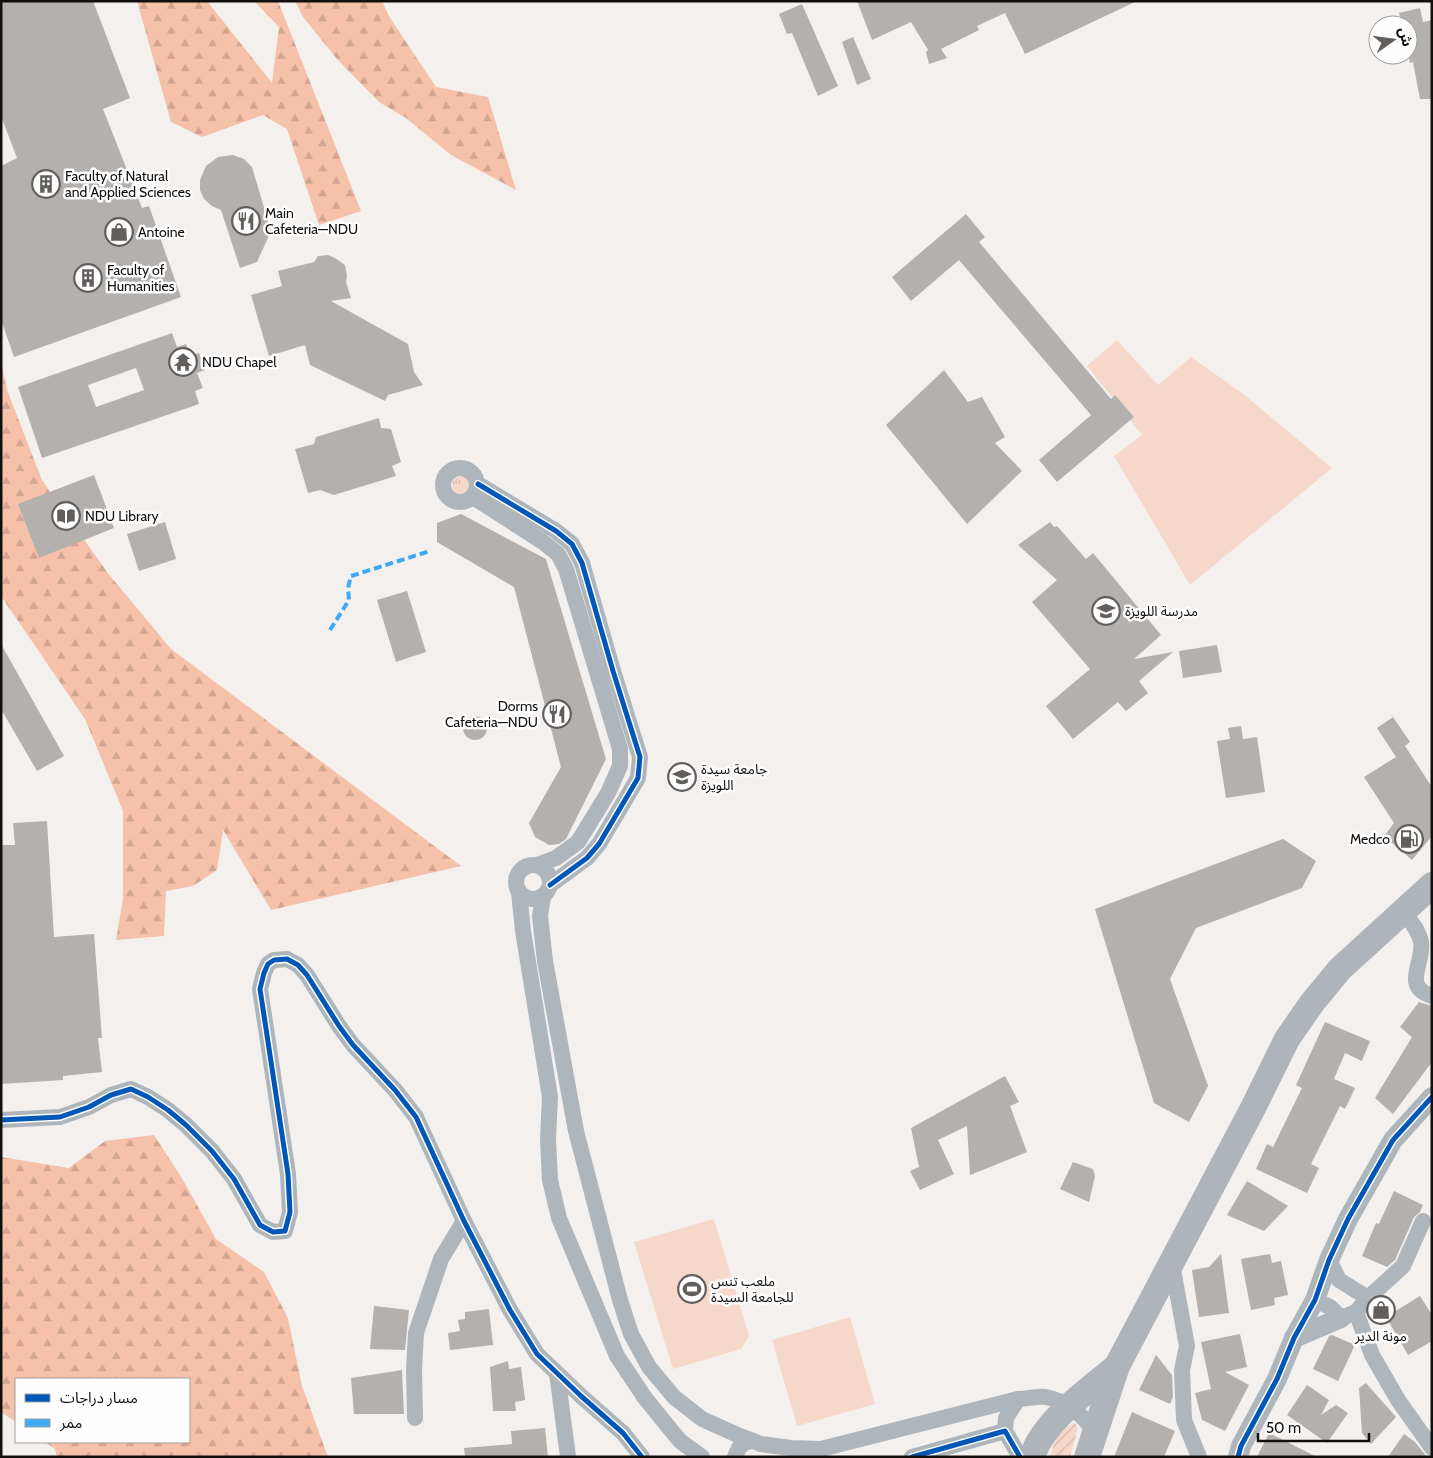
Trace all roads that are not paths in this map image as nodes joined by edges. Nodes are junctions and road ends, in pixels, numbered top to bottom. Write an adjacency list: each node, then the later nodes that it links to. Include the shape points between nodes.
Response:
1 (537, 865): 3 (street, via 548,872); 3 (street, via 556,858 578,842 608,793 620,766 620,749 566,569 558,554 475,491 556,531 572,544 582,563 640,757 638,778 599,844 587,858); 4 (street, via 526,866 519,873 516,881)
2 (1432, 886): 5 (highway)
3 (547, 890): 4 (street, via 537,899 530,899); 23 (street, via 540,916 545,961 576,1131 631,1334 649,1367 674,1397 702,1419)
4 (519, 892): 29 (street, via 550,1097 550,1180 559,1218 617,1356 645,1398 680,1441)
5 (1403, 911): 6 (street, via 1418,932 1422,944 1415,979 1418,989); 12 (highway, via 1340,969 1287,1039)
6 (1432, 996)
7 (1432, 1096): 11 (street, via 1393,1140 1348,1219)
8 (1, 1120): 9 (street, via 60,1117 131,1090 168,1110 212,1151 234,1179 260,1225 273,1232 286,1230 290,1212 288,1174 260,989 268,964 278,958 298,965 307,975 338,1026 412,1111)
9 (464, 1221): 18 (street, via 536,1354); 21 (street, via 441,1259 416,1333)
10 (1423, 1222): 13 (street, via 1404,1266 1392,1278)
11 (1330, 1260): 13 (street, via 1339,1280); 14 (street)
12 (1172, 1261): 17 (highway); 34 (street, via 1187,1346 1182,1370 1184,1420)
13 (1362, 1294): 15 (street)
14 (1315, 1300): 15 (street); 16 (street)
15 (1348, 1315): 16 (street); 25 (street, via 1398,1400)
16 (1294, 1338): 26 (street, via 1277,1379)
17 (1117, 1366): 20 (highway); 24 (highway)
18 (556, 1373): 27 (street); 28 (street, via 623,1433)
19 (1018, 1399): 20 (street, via 1046,1397); 22 (street, via 1006,1418); 23 (street, via 821,1449 791,1448)
20 (1070, 1406): 24 (street, via 1085,1420); 33 (highway, via 1045,1431 1035,1445)
21 (415, 1418)
22 (1005, 1431): 31 (street); 32 (street)
23 (753, 1441): 30 (street, via 744,1442)
24 (1091, 1446)
25 (1432, 1448)
26 (1237, 1453)
27 (568, 1457)
28 (642, 1457)
29 (702, 1457)
30 (735, 1457)
31 (912, 1457)
32 (1020, 1457)
33 (1032, 1457)
34 (1198, 1457)

